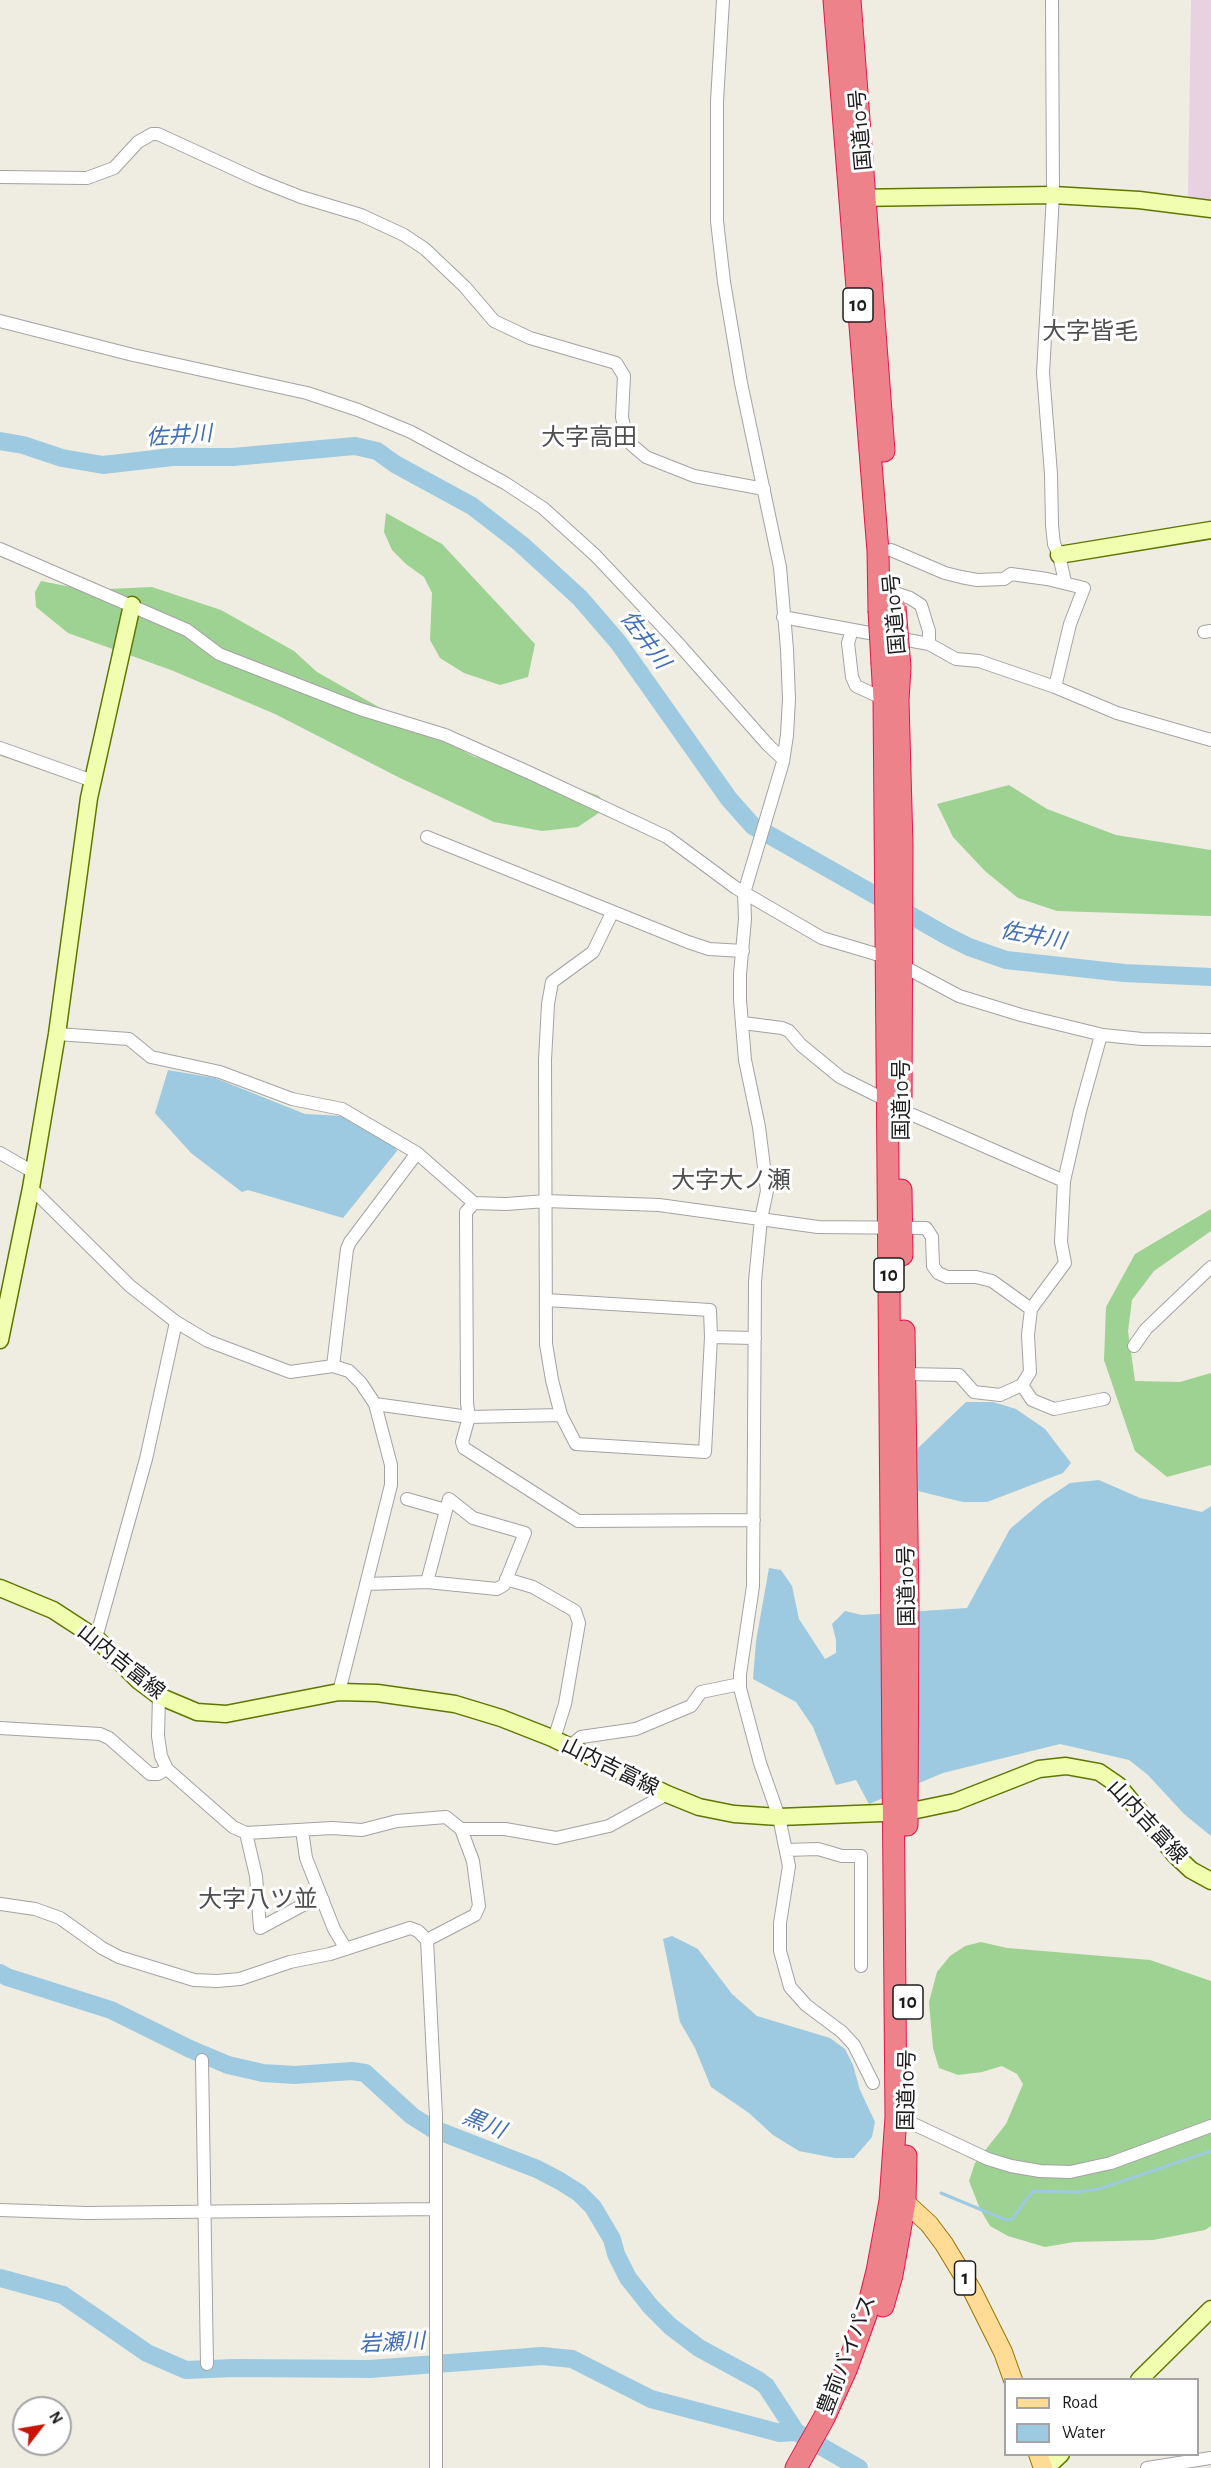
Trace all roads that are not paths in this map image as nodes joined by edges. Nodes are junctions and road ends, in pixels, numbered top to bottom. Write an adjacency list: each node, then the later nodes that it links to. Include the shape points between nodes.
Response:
1 (723, 0): 10 (street, via 717,221 741,383)
2 (834, 0): 7 (highway, 国道10号 / 10)
3 (850, 0): 7 (highway, 国道10号 / 10)
4 (1052, 0): 6 (street)
5 (0, 177): 10 (street, via 87,178 114,168 142,139 158,134 258,180 361,215 425,249 494,321 530,338 616,363 624,376 625,431 632,445 646,457 694,476)
6 (1053, 195): 7 (main road); 8 (main road); 14 (street, via 1043,373 1052,525)
7 (858, 198): 13 (highway, 国道10号 / 10); 16 (highway, 国道10号 / 10, via 878,551)
8 (1211, 209)
9 (0, 321): 26 (street, via 307,393 411,432 505,483 543,508 595,555 676,641)
10 (764, 489): 18 (street, via 780,567)
11 (1211, 530): 14 (main road)
12 (0, 549): 17 (street)
13 (891, 550): 15 (street, via 961,577 1004,579 1011,574); 16 (highway, 国道10号 / 10)
14 (1059, 555): 15 (street)
15 (1065, 582): 22 (street, via 1084,588 1070,624)
16 (889, 603): 20 (street, via 910,598 921,605); 21 (highway, 国道10号 / 10, bridge)
17 (132, 605): 27 (main road); 30 (street, via 187,630 219,654 368,712 445,735 597,804 679,844 722,878)
18 (783, 617): 19 (street); 26 (street, via 789,699)
19 (852, 630): 20 (street); 23 (street, via 848,643 856,686)
20 (929, 644): 22 (street, via 956,659 979,660)
21 (891, 666): 23 (highway, 国道10号 / 10); 29 (highway, 国道10号 / 10, via 898,700)
22 (1055, 687): 24 (street, via 1117,713)
23 (884, 699): 29 (highway, 国道10号 / 10)
24 (1211, 740)
25 (0, 748): 27 (street)
26 (782, 765): 30 (street)
27 (93, 781): 35 (main road)
28 (428, 837): 31 (street)
29 (893, 845): 33 (highway, 国道10号 / 10)
30 (746, 887): 32 (street); 33 (street, via 831,942)
31 (612, 913): 32 (street, via 709,949); 44 (street, via 593,952 552,982 549,991 545,1060)
32 (743, 951): 34 (street)
33 (894, 954): 36 (street, via 960,996); 47 (highway, 国道10号 / 10)
34 (743, 1023): 38 (street, via 789,1031 840,1077); 46 (street, via 745,1060 767,1191)
35 (57, 1034): 41 (street, via 129,1039 151,1057 220,1072 292,1099 342,1109); 42 (main road)
36 (1101, 1035): 37 (street, via 1142,1040); 43 (street)
37 (1211, 1040)
38 (878, 1096)
39 (913, 1115): 43 (street)
40 (0, 1153): 42 (street)
41 (417, 1153): 45 (street); 56 (street, via 347,1249)
42 (32, 1180): 51 (street, via 130,1286); 54 (main road)
43 (1064, 1182): 50 (street, via 1061,1242 1065,1263)
44 (546, 1201): 45 (street); 46 (street, via 659,1205); 49 (street)
45 (474, 1203): 62 (street, via 466,1212)
46 (761, 1219): 47 (street, via 818,1227); 53 (street)
47 (894, 1228): 50 (street, via 929,1230 933,1266 938,1273 992,1281); 57 (highway, 国道10号 / 10); 70 (highway, 国道10号 / 10)
48 (1211, 1267): 55 (street, via 1146,1329)
49 (546, 1300): 52 (street, via 710,1310); 61 (street, via 547,1352)
50 (1031, 1309): 58 (street, via 1030,1372)
51 (176, 1322): 56 (street, via 208,1341 290,1372); 71 (street, via 146,1459)
52 (711, 1337): 53 (street); 61 (street, via 705,1452 576,1444)
53 (755, 1338): 65 (street)
54 (0, 1340)
55 (1134, 1346)
56 (333, 1366): 60 (street, via 349,1371)
57 (904, 1374): 58 (street, via 959,1375 974,1392 1000,1395); 70 (highway, 国道10号 / 10)
58 (1022, 1384): 59 (street, via 1032,1400 1054,1409)
59 (1104, 1399)
60 (375, 1404): 62 (street); 68 (street, via 391,1465 391,1485)
61 (561, 1415): 62 (street)
62 (469, 1417): 65 (street, via 464,1448 578,1521)
63 (407, 1499): 64 (street)
64 (446, 1510): 66 (street, via 449,1498 473,1518 525,1533); 67 (street)
65 (754, 1520): 72 (street, via 753,1586)
66 (506, 1579): 67 (street, via 497,1589); 76 (street, via 533,1587 575,1611 579,1623)
67 (427, 1582): 68 (street)
68 (366, 1584): 73 (street)
69 (0, 1588): 71 (main road, 山内吉富線, via 53,1610)
70 (900, 1604): 79 (highway, 国道10号 / 10)
71 (96, 1638): 74 (main road, 山内吉富線)
72 (740, 1684): 76 (street, via 701,1692 691,1706 636,1729); 80 (street, via 760,1763)
73 (339, 1692): 74 (main road, 山内吉富線, via 226,1714 197,1712); 76 (main road, 山内吉富線, via 455,1704)
74 (159, 1696): 77 (street, via 158,1736)
75 (0, 1728): 77 (street, via 100,1734 150,1774)
76 (561, 1743): 78 (main road, 山内吉富線)
77 (167, 1769): 83 (street, via 233,1827)
78 (667, 1794): 80 (main road, 山内吉富線, via 699,1807); 81 (street, via 609,1826 556,1838 505,1829)
79 (900, 1807): 80 (main road, 山内吉富線); 85 (main road, 山内吉富線, via 955,1802 1039,1769 1066,1766 1100,1772 1118,1785 1175,1856); 93 (highway, 国道10号 / 10); 95 (highway, 国道10号 / 10)
80 (779, 1817): 84 (street)
81 (461, 1828): 82 (street, via 447,1817 397,1821 362,1830); 88 (street, via 473,1861 479,1906 475,1915)
82 (302, 1830): 83 (street); 86 (street, via 306,1858)
83 (246, 1833): 86 (street, via 256,1876 260,1928 303,1905)
84 (786, 1850): 90 (street, via 818,1848 843,1856 861,1856); 92 (street, via 789,1866 780,1951 790,1987 854,2045)
85 (1211, 1881)
86 (323, 1900): 89 (street)
87 (0, 1904): 89 (street, via 35,1909 60,1918 119,1957 194,1980 240,1979)
88 (427, 1940): 89 (street, via 410,1928); 96 (street, via 436,2116)
89 (346, 1949)
90 (861, 1965)
91 (202, 2060): 98 (street)
92 (873, 2084)
93 (907, 2121): 94 (street, via 1003,2164 1070,2172 1111,2163); 95 (highway, 国道10号 / 10)
94 (1211, 2126)
95 (898, 2201): 101 (main road, 1, via 929,2224 974,2292); 103 (highway, 豊前バイパス / 10, via 892,2275 878,2323 860,2375)
96 (436, 2209): 98 (street); 106 (street)
97 (0, 2210): 98 (street)
98 (206, 2212): 100 (street)
99 (1211, 2309): 102 (main road)
100 (207, 2364)
101 (1013, 2378)
102 (1140, 2378)
103 (831, 2420): 107 (highway, 豊前バイパス / 10); 108 (highway, 豊前バイパス / 10)
104 (1059, 2456): 109 (main road)
105 (1211, 2458): 110 (street)
106 (436, 2468)
107 (796, 2468)
108 (813, 2468)
109 (1045, 2468)
110 (1147, 2468)

